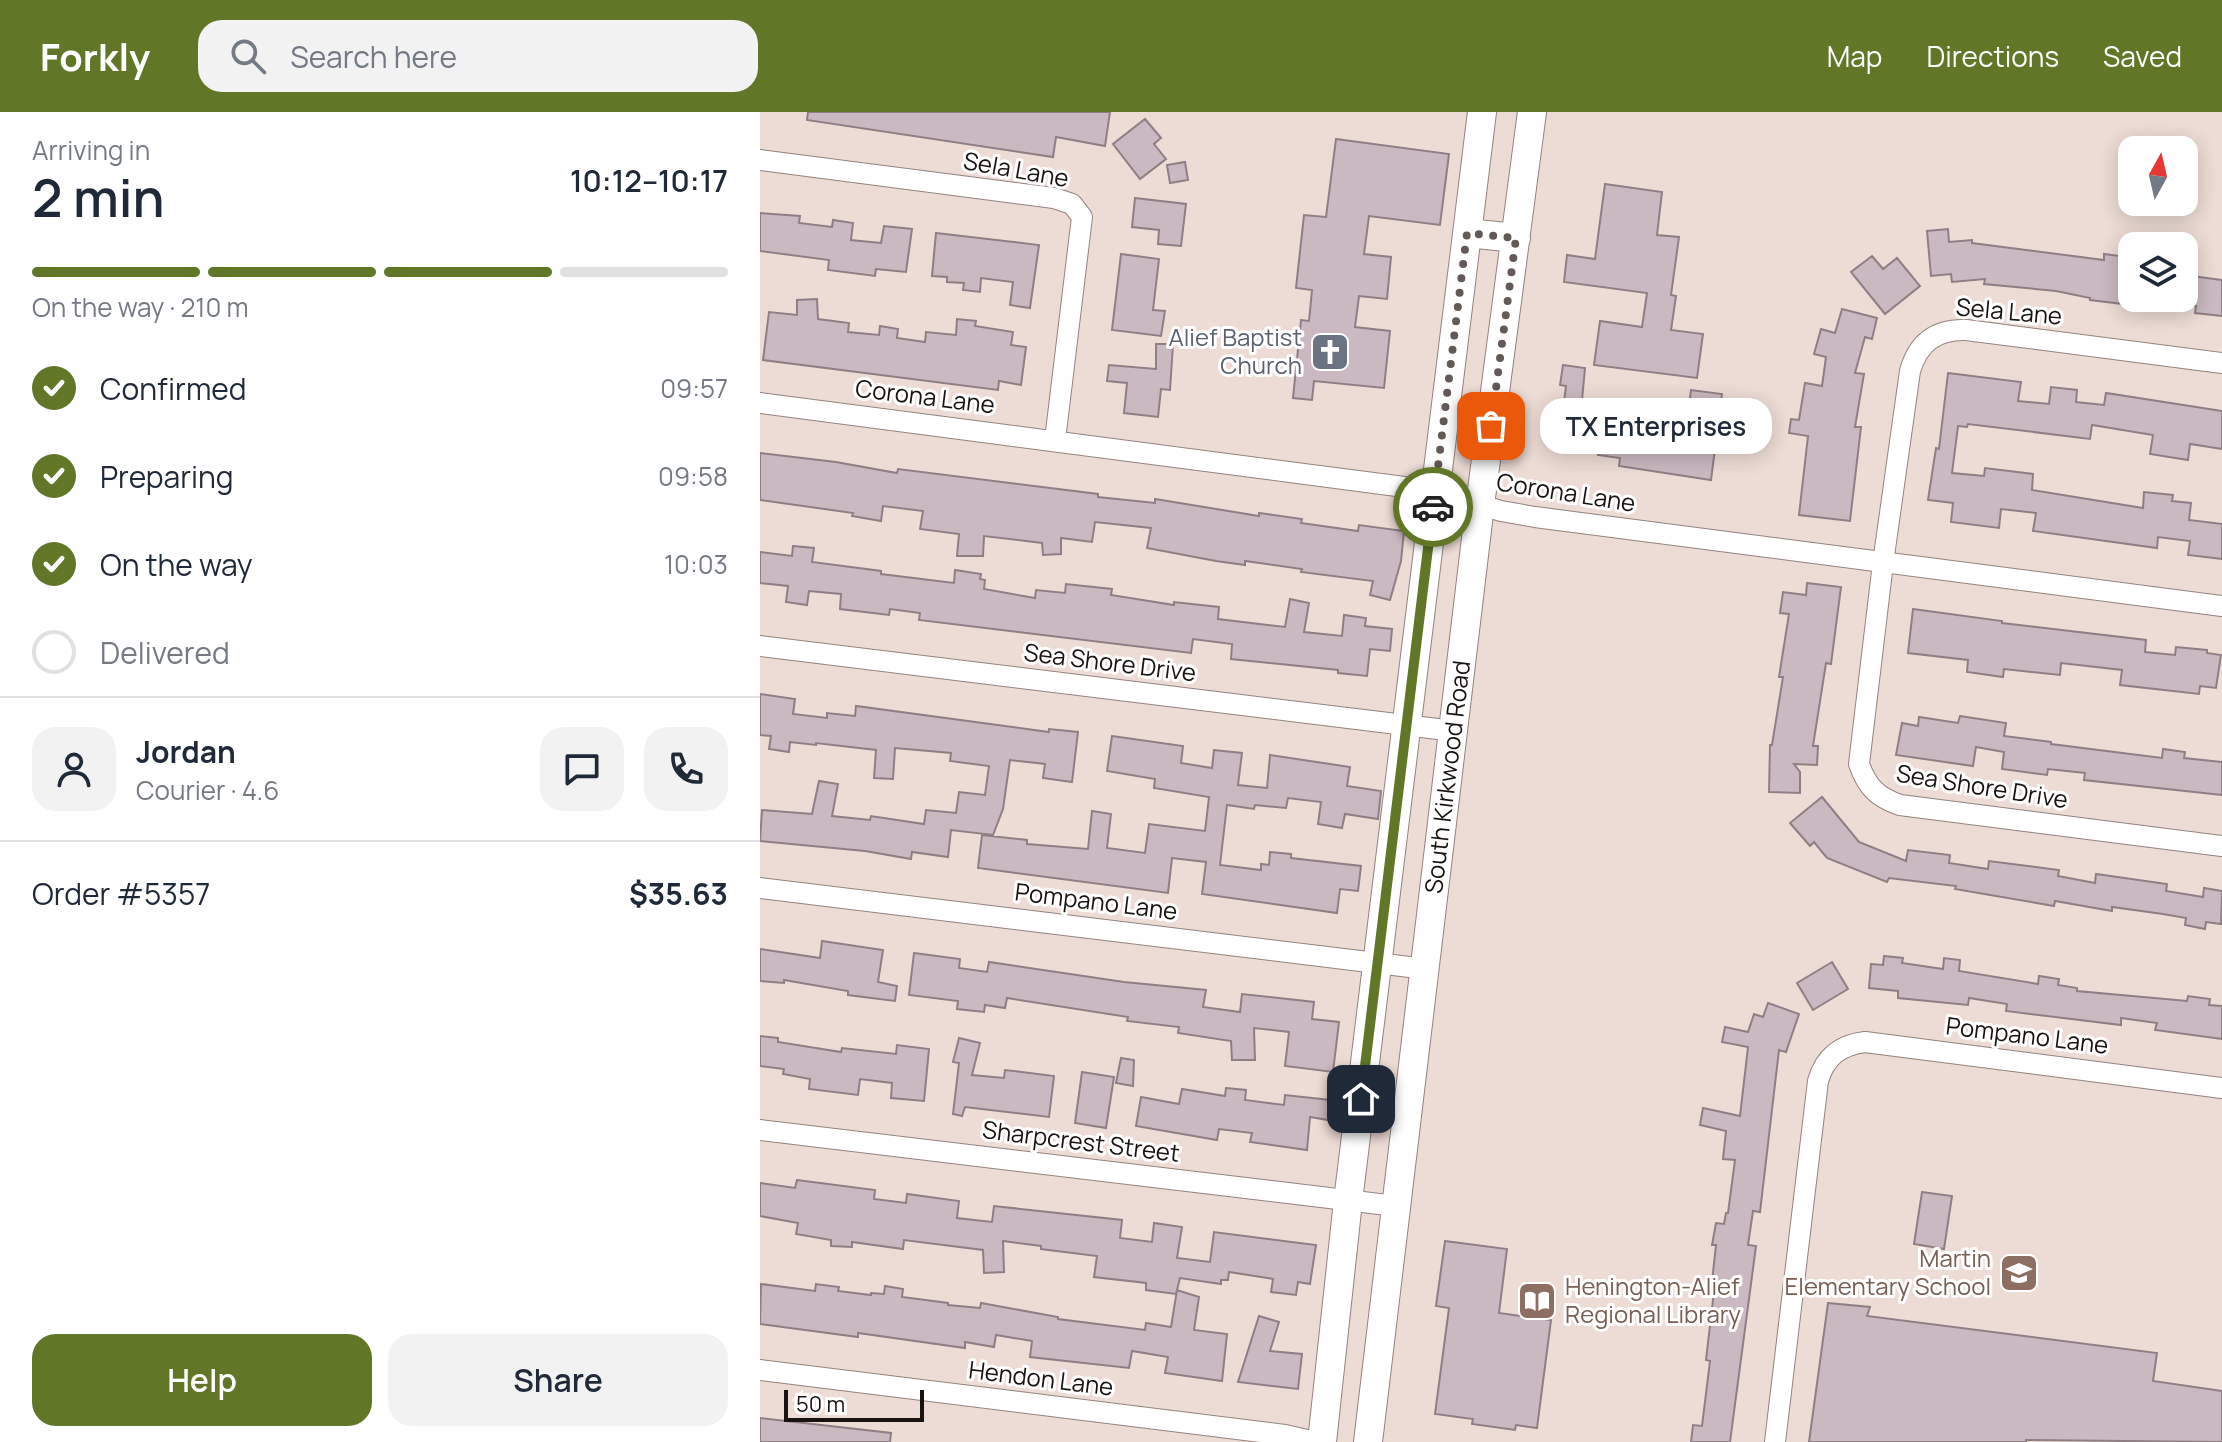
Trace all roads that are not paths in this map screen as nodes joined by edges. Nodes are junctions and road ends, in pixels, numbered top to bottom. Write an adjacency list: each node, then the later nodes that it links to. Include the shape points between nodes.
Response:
1 (1481, 121): 4 (main road, South Kirkwood Road)
2 (1530, 125): 5 (main road, South Kirkwood Road)
3 (760, 160): 8 (street, Sela Lane, via 1072,204 1082,217)
4 (1467, 233): 5 (main road); 9 (main road, South Kirkwood Road)
5 (1516, 238): 10 (main road, South Kirkwood Road)
6 (2222, 363): 11 (street, Sela Lane, via 1966,330 1950,329 1931,338 1921,345 1910,371)
7 (760, 403): 8 (street, Corona Lane)
8 (1055, 440): 9 (street, Corona Lane)
9 (1435, 491): 10 (street, Corona Lane); 14 (main road, South Kirkwood Road)
10 (1480, 505): 11 (street, Corona Lane, via 1535,517); 15 (main road, South Kirkwood Road)
11 (1883, 563): 12 (street, Corona Lane); 16 (street, Sea Shore Drive, via 1859,764 1880,798 1900,805)
12 (2222, 606)
13 (760, 646): 14 (street, Sea Shore Drive)
14 (1406, 725): 15 (street, Sea Shore Drive); 18 (main road, South Kirkwood Road)
15 (1454, 731): 19 (main road, South Kirkwood Road)
16 (2222, 846)
17 (760, 888): 18 (street, Pompano Lane)
18 (1379, 963): 19 (street, Pompano Lane); 22 (main road, South Kirkwood Road)
19 (1426, 969): 23 (main road, South Kirkwood Road)
20 (2222, 1088): 27 (street, Pompano Lane, via 1865,1042 1851,1044 1830,1058 1818,1081)
21 (760, 1130): 22 (street, Sharpcrest Street)
22 (1348, 1201): 23 (street, Sharpcrest Street); 25 (main road, South Kirkwood Road)
23 (1396, 1206): 26 (main road, South Kirkwood Road)
24 (760, 1370): 25 (street, Hendon Lane)
25 (1319, 1442)
26 (1368, 1442)
27 (1775, 1442)

